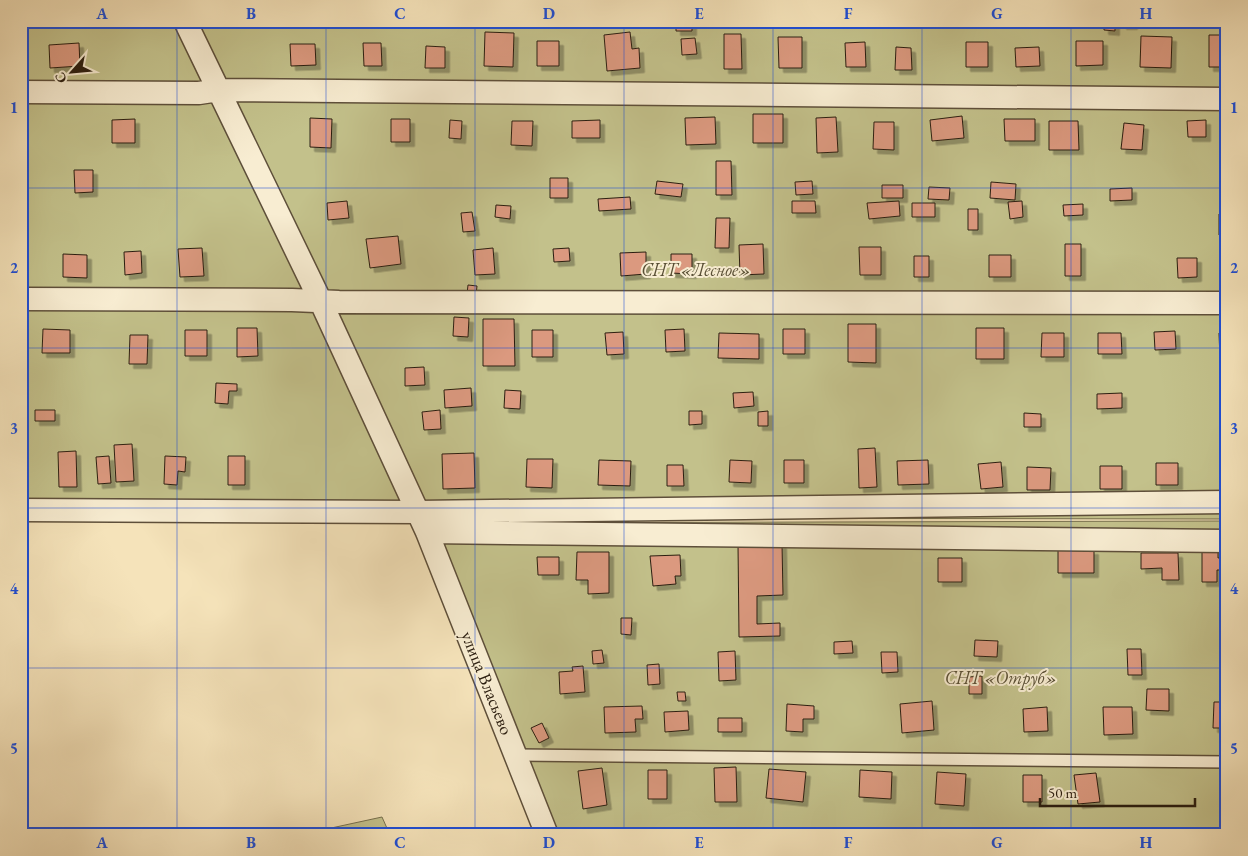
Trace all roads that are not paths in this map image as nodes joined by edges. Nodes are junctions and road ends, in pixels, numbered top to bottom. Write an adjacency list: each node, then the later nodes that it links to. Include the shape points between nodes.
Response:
1 (186, 21): 2 (street, улица Власьево)
2 (219, 90): 3 (street, via 199,93); 4 (street); 6 (street, улица Власьево)
3 (21, 92)
4 (1227, 99)
5 (21, 299): 6 (street)
6 (320, 300): 7 (street); 10 (street, улица Власьево)
7 (1227, 303)
8 (1227, 502): 10 (street)
9 (21, 510): 10 (street)
10 (423, 522): 11 (street); 12 (street, улица Власьево)
11 (1227, 540)
12 (516, 755): 13 (lane); 14 (street, улица Власьево)
13 (1227, 762)
14 (547, 835)

